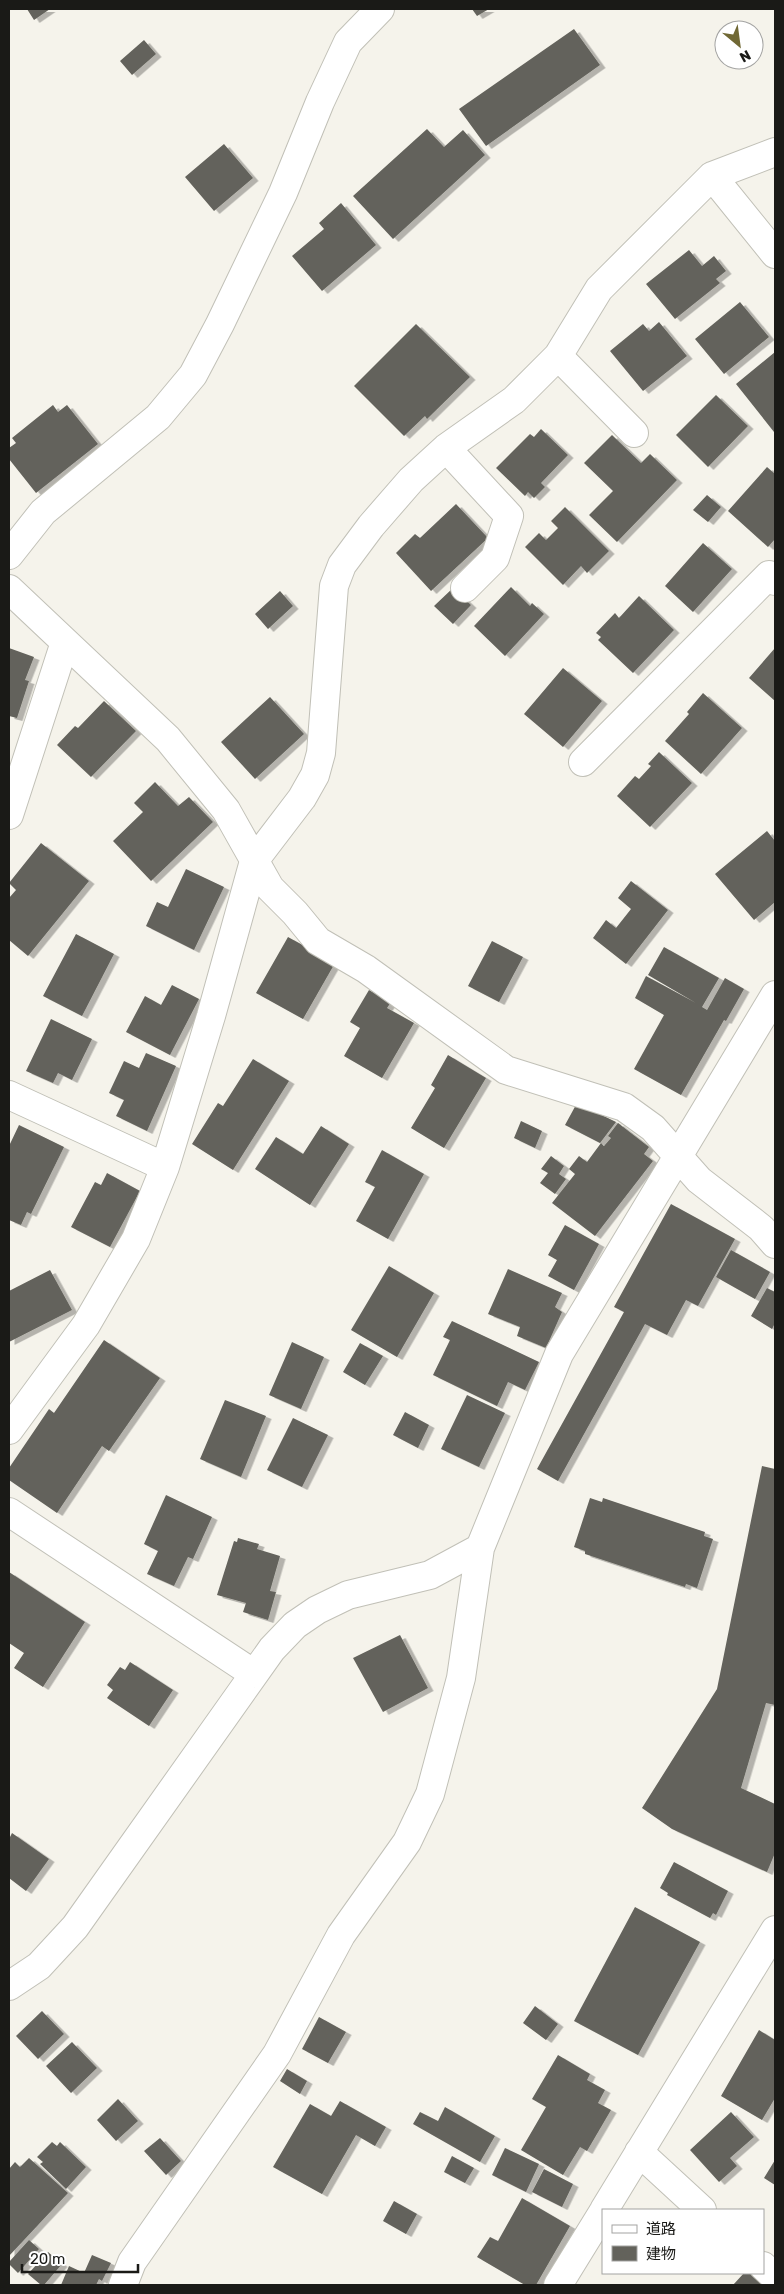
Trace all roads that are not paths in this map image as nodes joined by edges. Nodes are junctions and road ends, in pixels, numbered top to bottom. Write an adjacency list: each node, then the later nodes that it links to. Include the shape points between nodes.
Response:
1 (380, 9): 8 (street, via 348,42 283,193 193,376 158,417 43,512)
2 (775, 152): 3 (street)
3 (712, 176): 4 (street); 5 (street, via 599,289)
4 (775, 254)
5 (558, 356): 6 (street); 7 (street, via 514,400)
6 (634, 433)
7 (446, 448): 10 (street, via 509,516 495,558); 15 (street, via 411,480 342,564 334,586 321,753 316,775)
8 (9, 555)
9 (775, 581): 13 (street, via 769,575)
10 (465, 588)
11 (9, 589): 12 (street)
12 (65, 642): 14 (street); 15 (street, via 168,739 226,810)
13 (583, 762)
14 (9, 815)
15 (254, 861): 18 (street, via 270,888 318,941 366,969 506,1070 624,1107 653,1128); 19 (street)
16 (775, 995): 18 (street)
17 (9, 1095): 19 (street)
18 (678, 1158): 20 (street, via 700,1180 761,1228); 23 (street, via 559,1354)
19 (165, 1167): 21 (street, via 136,1239 86,1324)
20 (775, 1244)
21 (9, 1430)
22 (9, 1512): 24 (street)
23 (480, 1548): 24 (street, via 430,1575 348,1595 317,1610 283,1637); 33 (street, via 456,1697 430,1794 407,1842 341,1935 277,2054 132,2262)
24 (254, 1674): 26 (street, via 74,1927 39,1966)
25 (775, 1930): 27 (street)
26 (9, 1986)
27 (639, 2152): 28 (street); 29 (street)
28 (604, 2209)
29 (701, 2209)
30 (602, 2213): 34 (street)
31 (764, 2267): 32 (street)
32 (775, 2278)
33 (123, 2285)
34 (558, 2285)

